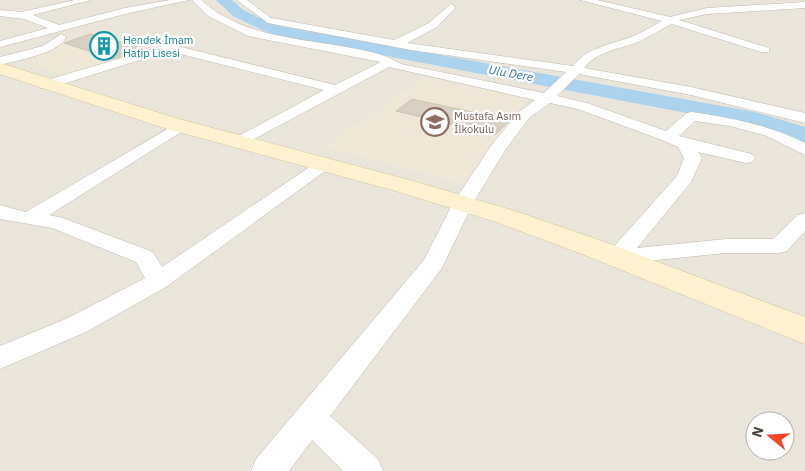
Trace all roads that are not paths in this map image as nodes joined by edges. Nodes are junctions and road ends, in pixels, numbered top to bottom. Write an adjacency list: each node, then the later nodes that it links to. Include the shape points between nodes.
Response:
1 (149, 0): 7 (street)
2 (185, 0): 7 (street)
3 (196, 0): 11 (street)
4 (241, 0): 17 (street, via 268,20)
5 (584, 0): 14 (street, via 651,14)
6 (92, 2): 10 (street); 13 (street)
7 (160, 3): 10 (street); 11 (street)
8 (801, 3): 14 (street, via 707,11)
9 (451, 8): 17 (street, via 432,25)
10 (125, 10): 15 (street)
11 (208, 12): 21 (street, via 252,34 382,57)
12 (0, 13): 13 (street)
13 (20, 15): 15 (street)
14 (666, 21): 18 (street); 23 (street, via 634,39 608,47 584,60)
15 (59, 32): 16 (street); 19 (street); 20 (street, via 59,42 47,48)
16 (0, 44)
17 (396, 44): 23 (street)
18 (765, 50)
19 (0, 55)
20 (0, 61)
21 (390, 62): 25 (street); 26 (street, via 397,66)
22 (0, 68): 24 (main road)
23 (573, 73): 26 (street); 27 (street, via 691,91)
24 (44, 85): 25 (street, via 170,47); 28 (main road)
25 (336, 89): 30 (street)
26 (551, 93): 29 (street); 35 (street, via 519,120)
27 (805, 118)
28 (181, 126): 30 (main road); 37 (street)
29 (668, 138): 31 (street); 32 (street, via 692,116 773,132)
30 (239, 142): 34 (main road)
31 (684, 144): 33 (street); 39 (street, via 693,158 685,178)
32 (805, 150)
33 (746, 158)
34 (324, 166): 35 (main road); 40 (street)
35 (463, 204): 39 (main road); 43 (street, via 434,263)
36 (2, 215): 37 (street)
37 (30, 218): 40 (street, via 56,222 145,258)
38 (805, 219): 39 (street, via 779,246 726,246)
39 (617, 257): 41 (main road)
40 (158, 281): 42 (street, via 77,325)
41 (805, 331)
42 (0, 358)
43 (310, 417): 44 (street); 45 (street)
44 (268, 471)
45 (366, 471)

